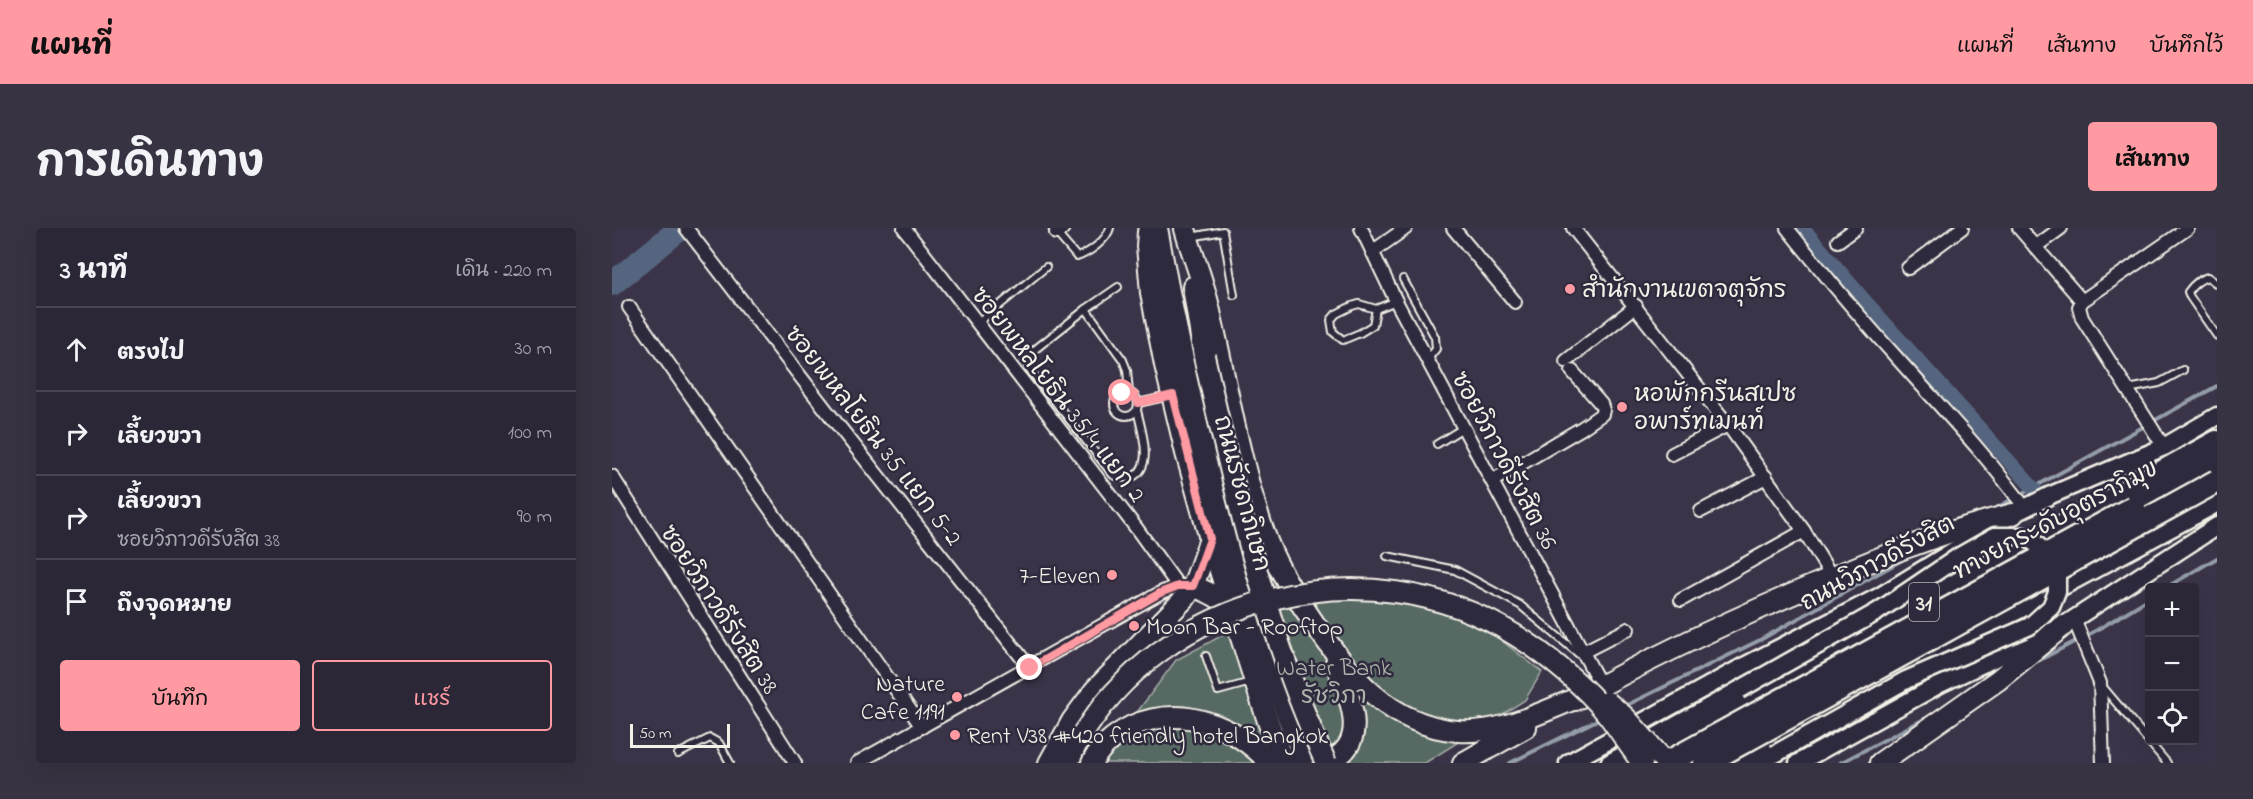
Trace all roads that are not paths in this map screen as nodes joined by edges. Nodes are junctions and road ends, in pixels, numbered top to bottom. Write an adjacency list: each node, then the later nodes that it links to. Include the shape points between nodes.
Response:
1 (686, 228): 73 (street, ซอยพหลโยธิน 35 แยก 5-2)
2 (904, 228): 35 (street, ซอยพหลโยธิน 35/4 แยก 2)
3 (1110, 228): 16 (lane, via 1102,240 1077,257)
4 (1149, 228): 41 (main road, via 1151,293)
5 (1156, 228): 87 (main road, ถนนรัชดาภิเษก, via 1206,462 1239,579)
6 (1361, 228): 21 (street, ซอยวิภาวดีรังสิต 36)
7 (1406, 228): 21 (street)
8 (1453, 228): 30 (street)
9 (1573, 228): 31 (street)
10 (1787, 228): 58 (street, via 1999,473)
11 (1856, 228): 19 (street)
12 (1962, 228): 23 (street)
13 (2019, 228): 20 (street)
14 (2061, 228): 20 (street)
15 (2188, 228): 29 (street)
16 (1057, 230)
17 (1223, 230): 18 (lane); 27 (lane)
18 (1186, 232): 69 (main road, via 1208,300 1245,465 1268,543 1293,594); 88 (main road, ถนนรัชดาภิเษก, bridge, via 1204,356 1238,501 1291,679)
19 (1838, 241)
20 (2035, 247): 29 (street)
21 (1372, 252): 28 (street, ซอยวิภาวดีรังสิต 36)
22 (1046, 267): 35 (lane)
23 (1908, 268)
24 (1403, 279): 37 (lane, via 1435,337 1436,349)
25 (2217, 284): 36 (lane, via 2204,278 2188,292)
26 (1118, 287): 33 (lane)
27 (1234, 295)
28 (1396, 301): 34 (lane); 37 (street, ซอยวิภาวดีรังสิต 36)
29 (2082, 301): 39 (street, via 2082,318)
30 (1515, 302)
31 (1636, 306): 45 (street); 54 (street, via 1569,366 1601,404 1602,414)
32 (628, 307): 77 (street)
33 (1086, 309): 40 (lane, via 1125,366); 43 (lane, via 1028,355 1027,365 1113,475 1121,478 1138,473 1144,462)
34 (1376, 309): 34 (lane, via 1359,304 1336,314 1331,320 1333,332 1343,340 1360,333 1373,325)
35 (977, 324): 64 (street, ซอยพหลโยธิน 35/4 แยก 2)
36 (2217, 336)
37 (1427, 359): 46 (street, ซอยวิภาวดีรังสิต 36)
38 (2183, 370): 39 (lane, via 2159,383)
39 (2127, 389): 49 (street)
40 (1129, 392): 42 (lane); 43 (lane, via 1118,395 1115,409 1124,416)
41 (1173, 395): 42 (lane); 61 (main road)
42 (1138, 403): 43 (lane)
43 (1137, 410)
44 (2217, 416): 49 (main road, ถนนวิภาวดีรังสิต / 31)
45 (1728, 425): 50 (street); 53 (street)
46 (1464, 428): 48 (lane); 54 (street, ซอยวิภาวดีรังสิต 36)
47 (2217, 442): 92 (highway, 31)
48 (1437, 444)
49 (2164, 447): 58 (main road, ถนนวิภาวดีรังสิต / 31)
50 (1672, 454)
51 (2217, 462): 94 (highway, ทางยกระดับอุตราภิมุข / 31, bridge)
52 (612, 476): 81 (street, ซอยวิภาวดีรังสิต 38)
53 (1766, 477): 57 (street); 60 (street)
54 (1492, 481): 70 (street, ซอยวิภาวดีรังสิต 36)
55 (2217, 481): 95 (highway, ทางยกระดับอุตราภิมุข / 31, bridge)
56 (2217, 500): 96 (highway, 31)
57 (1701, 511)
58 (2019, 511): 63 (main road); 90 (main road, ถนนวิภาวดีรังสิต / 31, via 1880,596)
59 (2217, 526): 68 (main road)
60 (1804, 531): 63 (street); 65 (street)
61 (1210, 539): 64 (main road); 66 (main road)
62 (1387, 555): 72 (lane, via 1455,570 1520,605)
63 (1832, 577): 76 (main road, via 1712,630)
64 (1185, 586): 66 (main road, via 1214,594); 73 (street, via 1160,593); 83 (main road, via 1179,606 1095,690)
65 (1681, 600)
66 (1235, 618): 74 (main road)
67 (1628, 628): 70 (street)
68 (2075, 630): 75 (street); 98 (main road, via 1940,684); 99 (main road)
69 (1332, 652): 76 (main road, via 1390,709 1435,727 1478,731 1511,724); 88 (main road, via 1352,708 1354,727 1346,750)
70 (1583, 652): 72 (street, ซอยวิภาวดีรังสิต 36)
71 (1206, 656): 74 (lane, via 1218,692)
72 (1590, 664): 76 (street, ซอยวิภาวดีรังสิต 36)
73 (1030, 668): 77 (street)
74 (1254, 681): 86 (main road, via 1274,739)
75 (2100, 683): 100 (street); 101 (lane)
76 (1590, 692): 79 (main road, bridge, via 1516,635 1457,606 1396,592 1306,592 1244,607 1204,624 1161,650 1117,689 1089,723); 89 (main road); 93 (main road, bridge); 94 (main road, bridge, via 1625,717)
77 (922, 727): 82 (street)
78 (678, 754): 80 (lane, via 710,738 719,743)
79 (1072, 754)
80 (730, 763)
81 (795, 763)
82 (857, 763)
83 (1049, 763)
84 (1092, 763): 85 (main road, via 1096,754 1124,730 1167,716 1208,721 1252,745)
85 (1270, 763)
86 (1288, 763)
87 (1306, 763)
88 (1326, 763)
89 (1463, 763)
90 (1568, 763)
91 (1609, 763): 97 (main road, bridge, via 1877,612 1995,537 2023,536 2050,558 2057,575 2057,592 2051,607 2030,626 1906,680)
92 (1632, 763)
93 (1642, 763)
94 (1667, 763)
95 (1705, 763)
96 (1730, 763)
97 (1758, 763)
98 (1798, 763)
99 (1880, 763)
100 (2103, 763)
101 (2168, 763)

